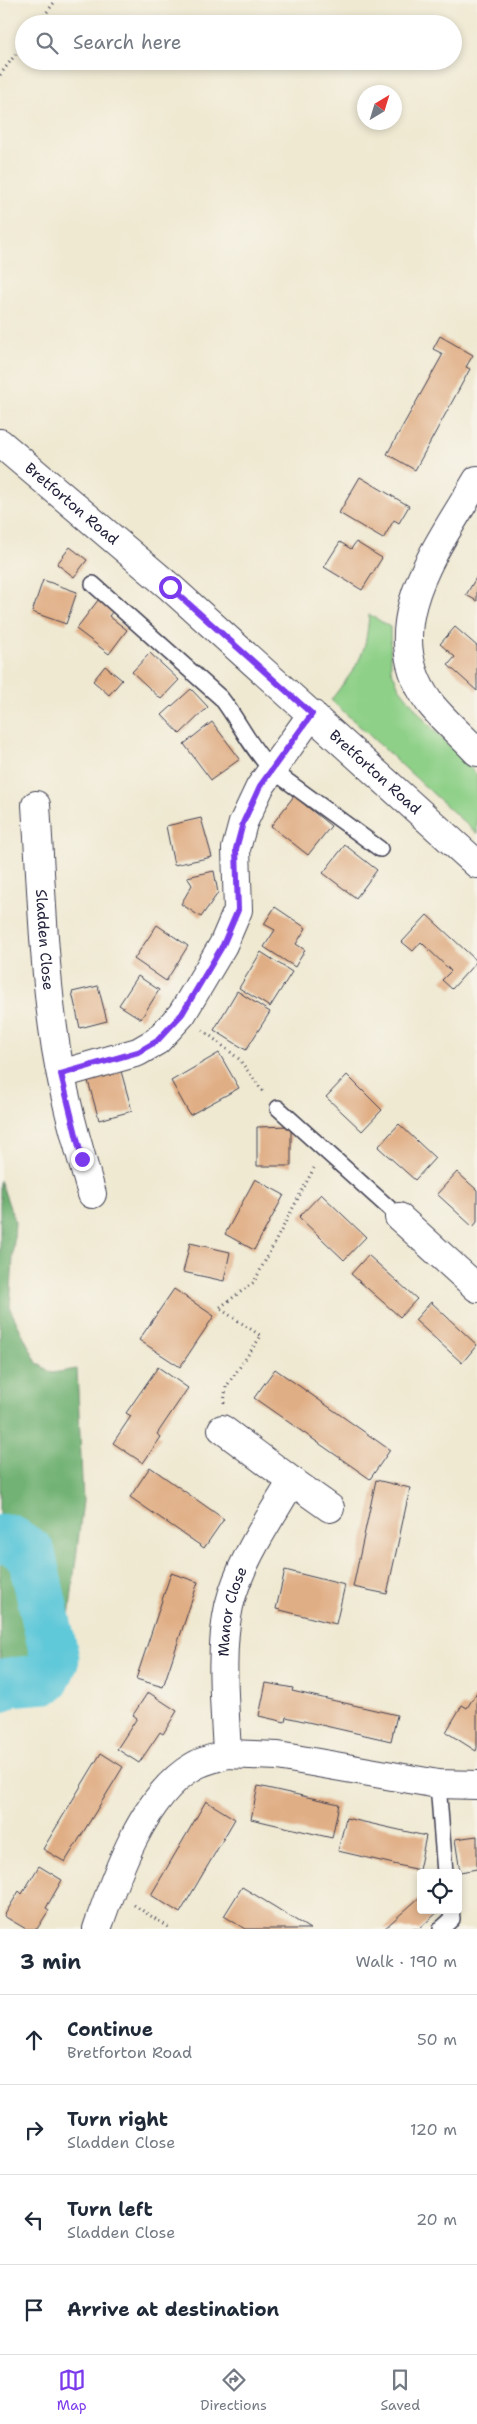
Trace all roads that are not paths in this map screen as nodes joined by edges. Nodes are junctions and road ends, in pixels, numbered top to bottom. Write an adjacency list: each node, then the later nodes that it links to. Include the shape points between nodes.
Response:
1 (0, 443): 4 (street, Bretforton Road, via 170,587)
2 (477, 480): 5 (street, via 417,586 409,617 408,641 412,667 429,702)
3 (93, 584): 6 (lane, via 221,698 257,754)
4 (312, 714): 6 (street); 9 (street, Bretforton Road)
5 (477, 752)
6 (272, 770): 8 (lane); 10 (street, via 260,786 243,823 236,849 238,910 223,945 182,1014 157,1041 138,1052)
7 (36, 805): 10 (street, Sladden Close, via 46,969)
8 (380, 849)
9 (477, 864)
10 (61, 1074): 12 (street, Sladden Close)
11 (274, 1104): 13 (lane)
12 (92, 1194)
13 (399, 1217): 14 (street)
14 (477, 1288)
15 (222, 1429): 16 (street)
16 (292, 1481): 17 (street); 18 (street, Manor Close, via 250,1551 230,1606 223,1671)
17 (330, 1508)
18 (227, 1754): 19 (street, via 278,1756); 23 (street, via 194,1766 170,1784 135,1833)
19 (438, 1784): 20 (street); 21 (lane)
20 (477, 1784)
21 (445, 1869)
22 (451, 1914): 24 (lane, via 452,1919)
23 (97, 1929)
24 (440, 1929)

